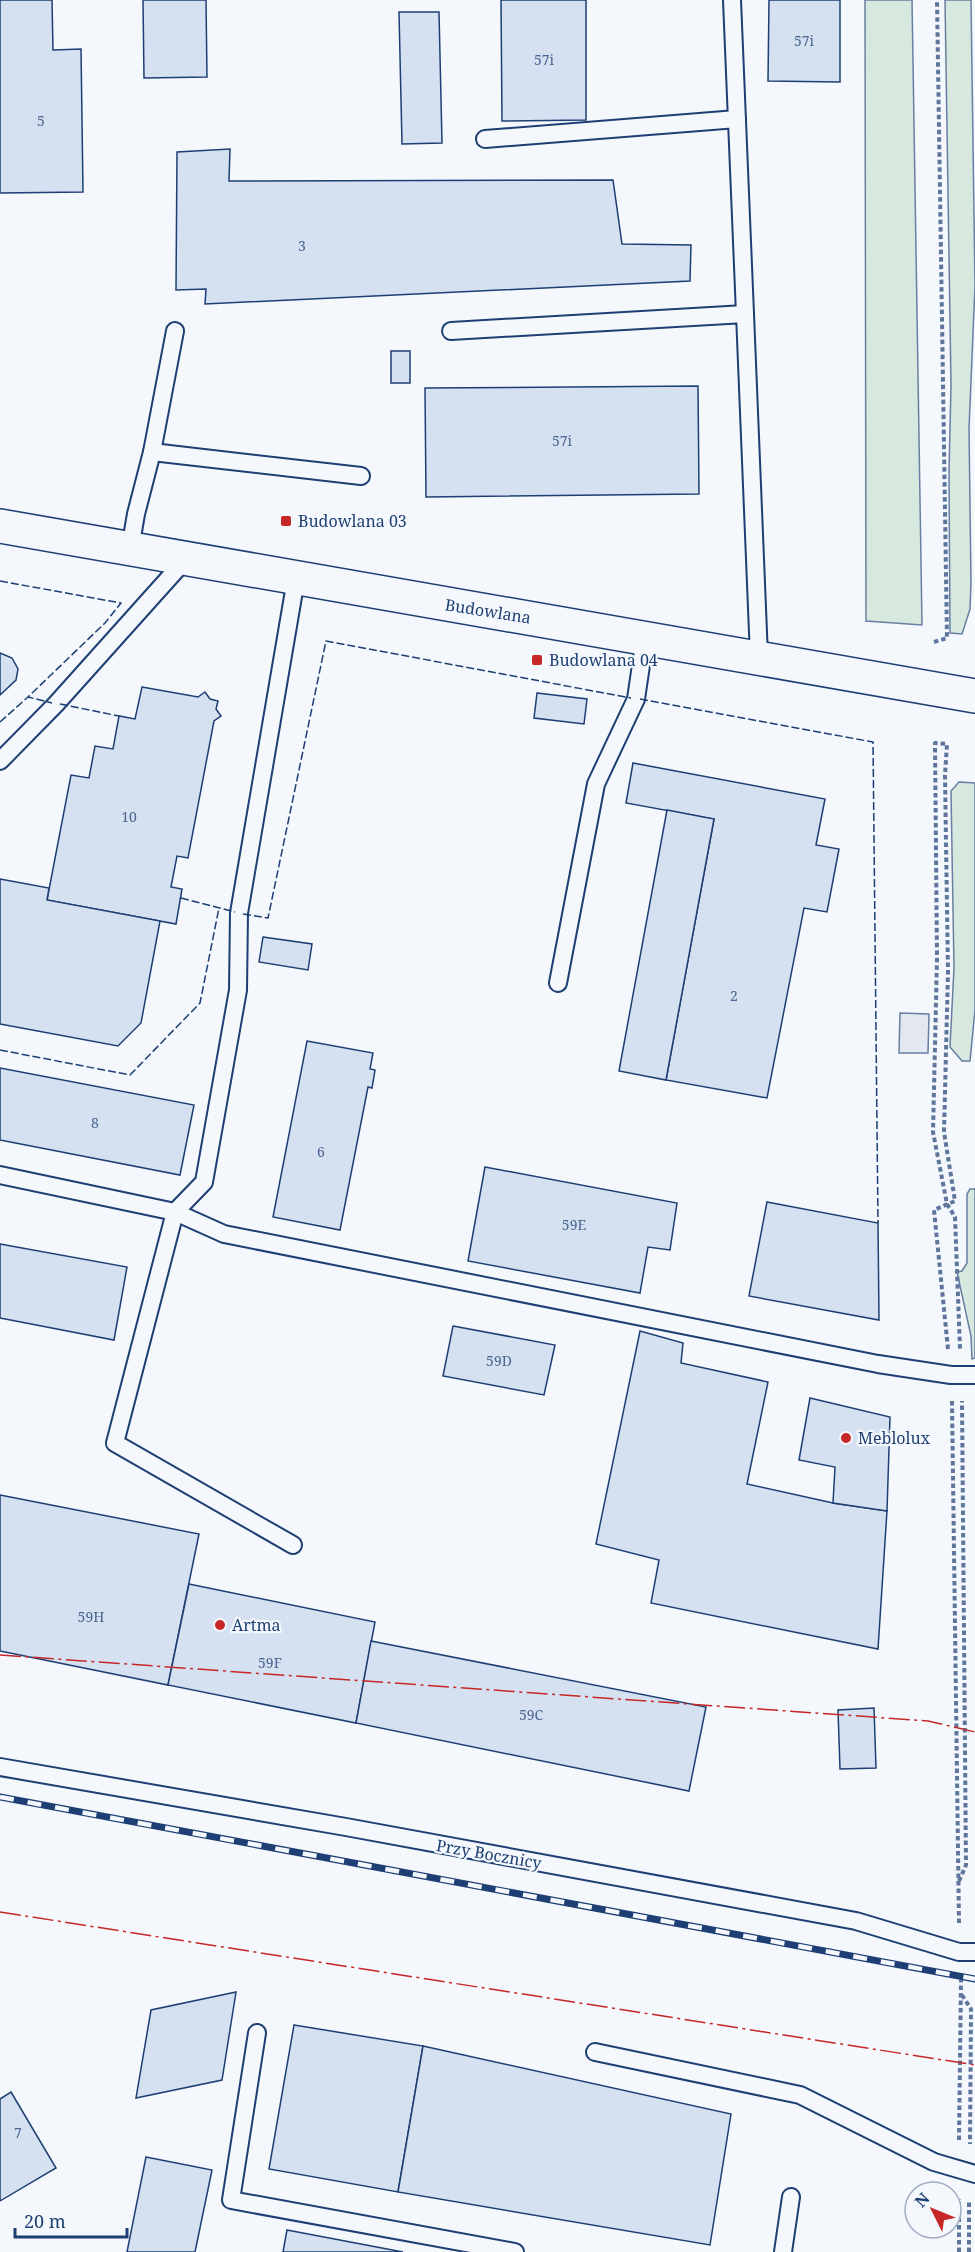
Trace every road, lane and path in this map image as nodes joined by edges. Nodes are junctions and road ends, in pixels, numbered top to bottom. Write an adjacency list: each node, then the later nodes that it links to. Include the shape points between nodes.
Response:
1 (732, 0): 3 (lane)
2 (937, 0): 15 (path, via 947,638)
3 (737, 119): 4 (lane); 5 (lane)
4 (484, 139)
5 (745, 314): 7 (lane); 16 (lane)
6 (175, 331): 8 (lane)
7 (451, 331)
8 (152, 452): 9 (lane); 11 (lane)
9 (361, 476)
10 (0, 526): 11 (street, Budowlana)
11 (130, 549): 12 (street, Budowlana)
12 (186, 560): 13 (street, Budowlana); 18 (lane)
13 (296, 579): 14 (street, Budowlana); 22 (lane, via 239,913 238,990 204,1182)
14 (645, 638): 16 (street, Budowlana); 19 (lane, via 636,699 596,784)
15 (934, 642)
16 (759, 657): 17 (street, Budowlana)
17 (975, 696)
18 (0, 760)
19 (558, 983)
20 (0, 1175): 22 (lane)
21 (946, 1204): 21 (path, via 933,1132 937,958 935,743 947,744 944,1132 956,1201); 23 (path, via 955,1217); 23 (path, via 934,1210)
22 (175, 1212): 23 (lane, via 224,1234 878,1364); 24 (lane, via 115,1443)
23 (963, 1375): 23 (path, via 966,1865 959,1881)
24 (293, 1545)
25 (0, 1767): 26 (lane, Przy Bocznicy, via 856,1921 959,1952)
26 (975, 1953)
27 (257, 2033): 31 (lane, via 231,2200)
28 (595, 2052): 29 (lane, via 800,2095 934,2162)
29 (968, 2172): 29 (path, via 971,2009 962,1995); 33 (path); 34 (path)
30 (791, 2197): 32 (lane)
31 (515, 2252)
32 (783, 2252)
33 (959, 2252)
34 (969, 2252)

